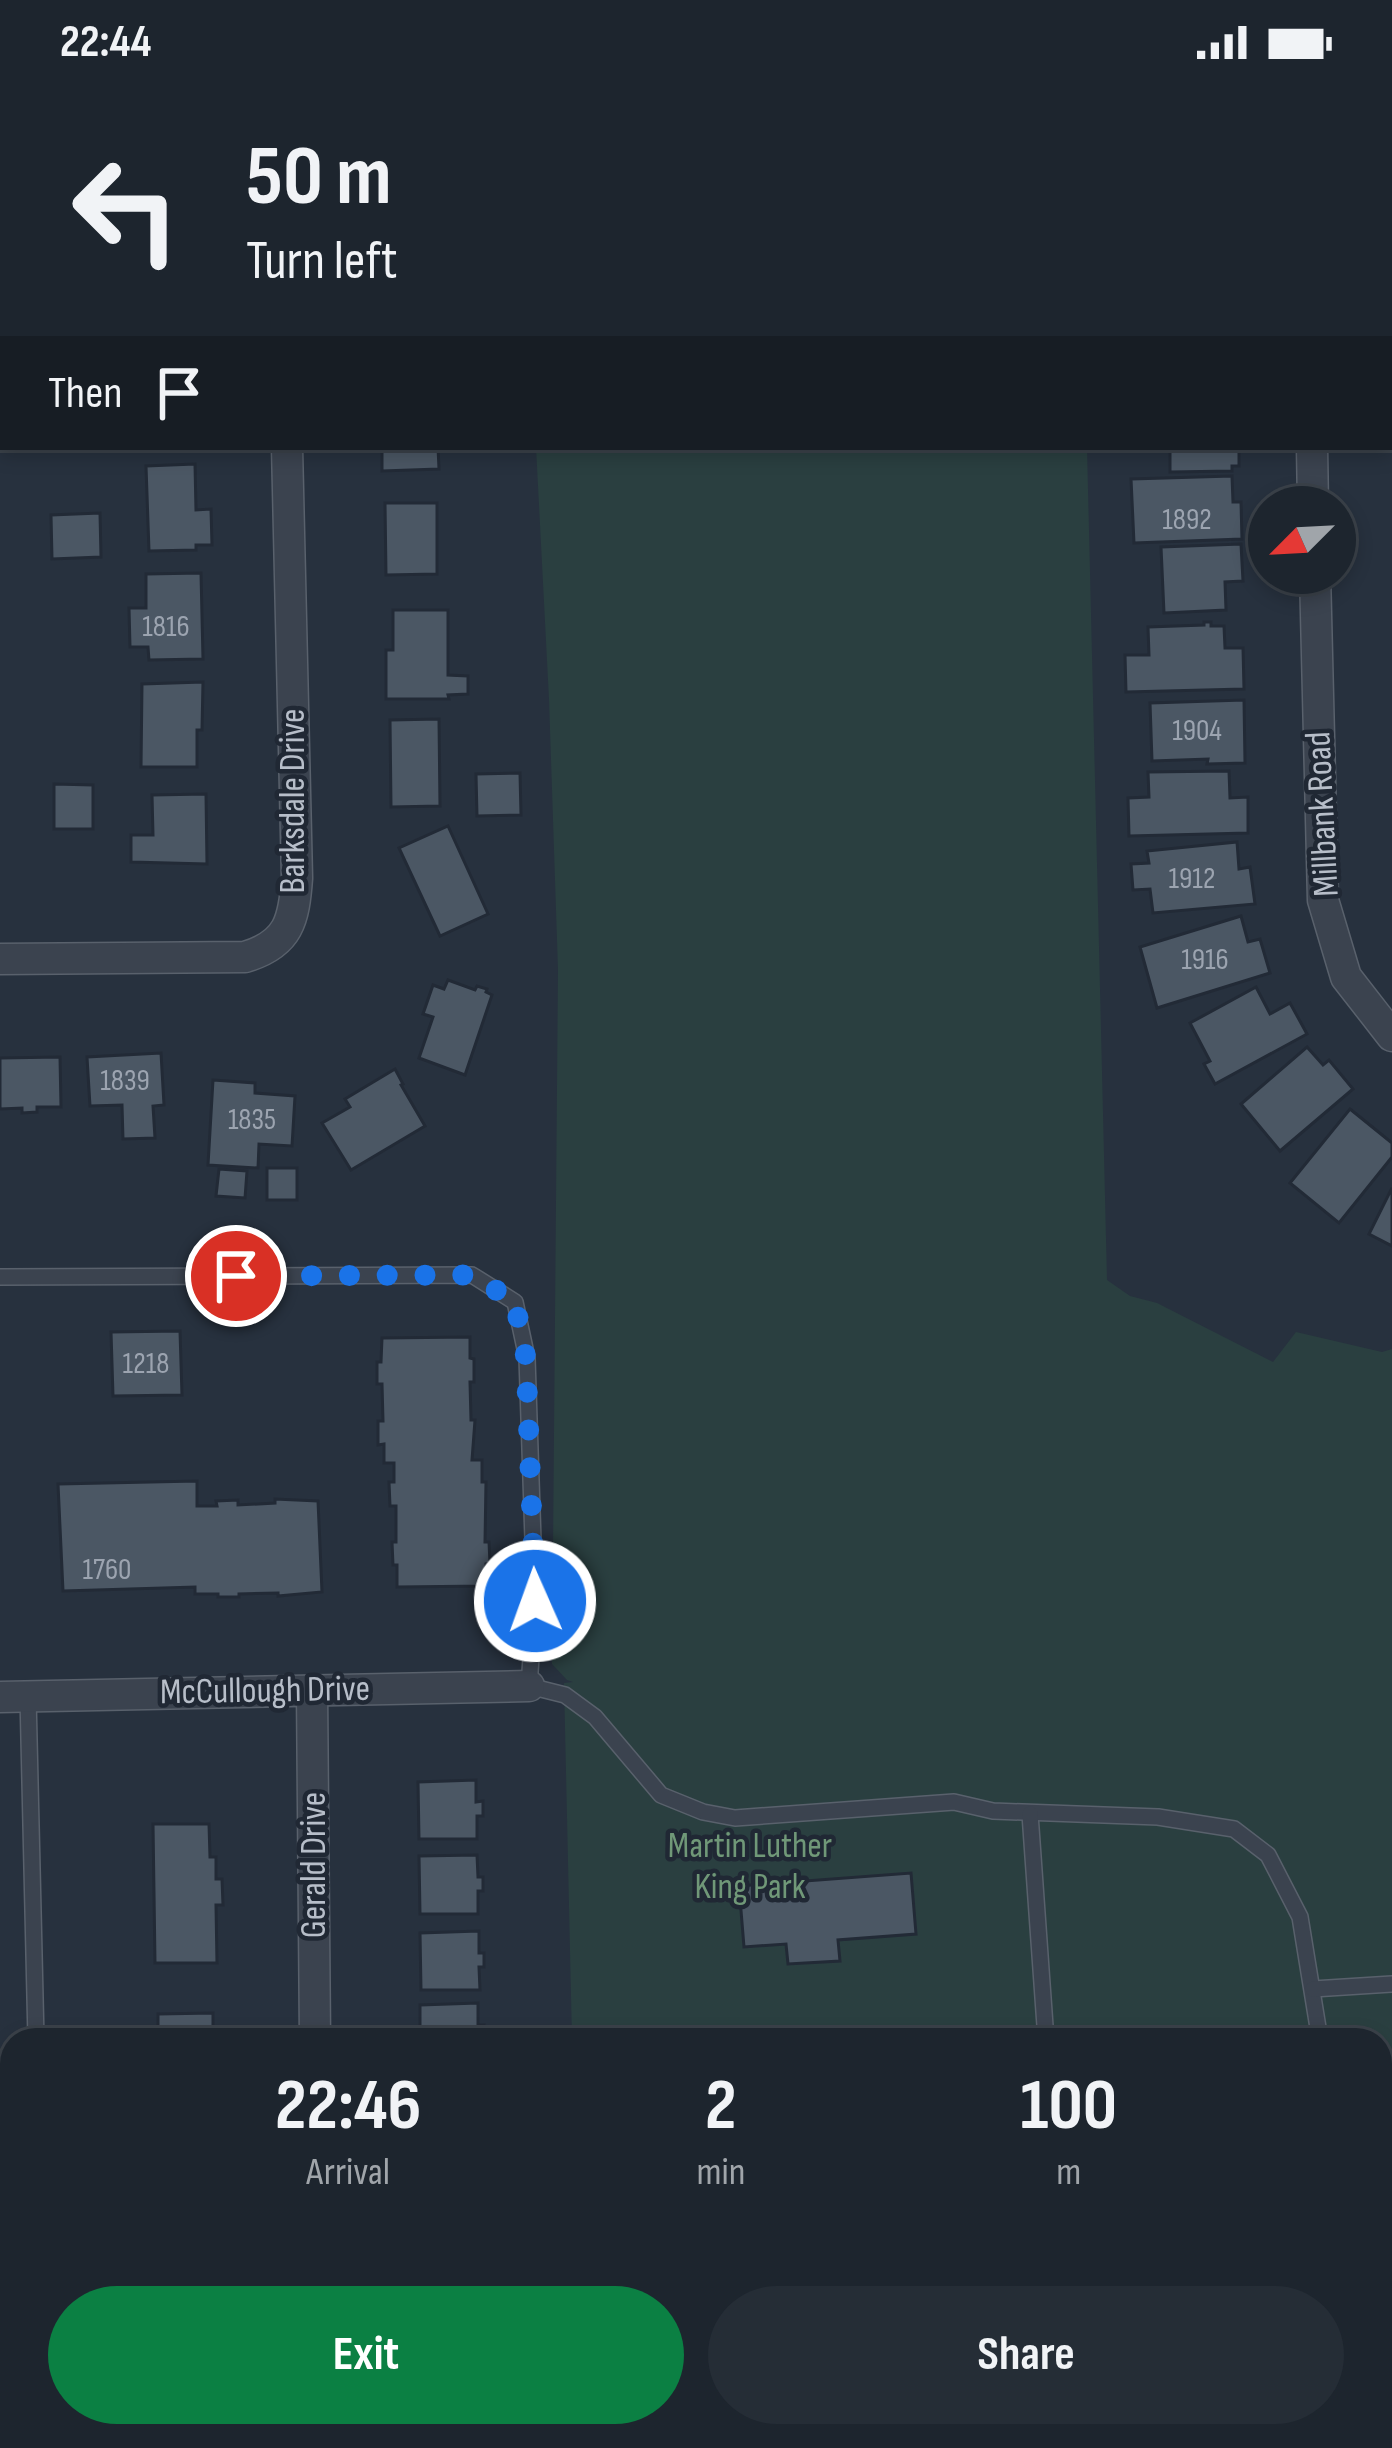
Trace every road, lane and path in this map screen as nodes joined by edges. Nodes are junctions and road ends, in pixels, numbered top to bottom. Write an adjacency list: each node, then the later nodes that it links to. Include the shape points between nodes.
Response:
1 (287, 450): 5 (street, Barksdale Drive, via 297,878 288,927 263,952 245,957)
2 (1312, 450): 3 (street)
3 (1313, 486)
4 (1316, 594): 6 (street, Millbank Road, via 1323,900 1346,977)
5 (0, 959)
6 (1392, 1036)
7 (0, 1277): 8 (lane, via 472,1275 515,1302 528,1402 535,1601)
8 (529, 1686): 9 (street, McCullough Drive); 11 (lane, via 566,1695 662,1795 703,1812 735,1818 954,1802)
9 (313, 1690): 10 (street, McCullough Drive); 15 (street, Gerald Drive)
10 (14, 1696): 14 (lane)
11 (1030, 1814): 13 (lane, via 1234,1828 1268,1855 1300,1917); 16 (lane)
12 (1392, 1984): 13 (lane)
13 (1313, 1989): 17 (lane)
14 (35, 2028)
15 (314, 2028)
16 (1045, 2028)
17 (1318, 2028)

